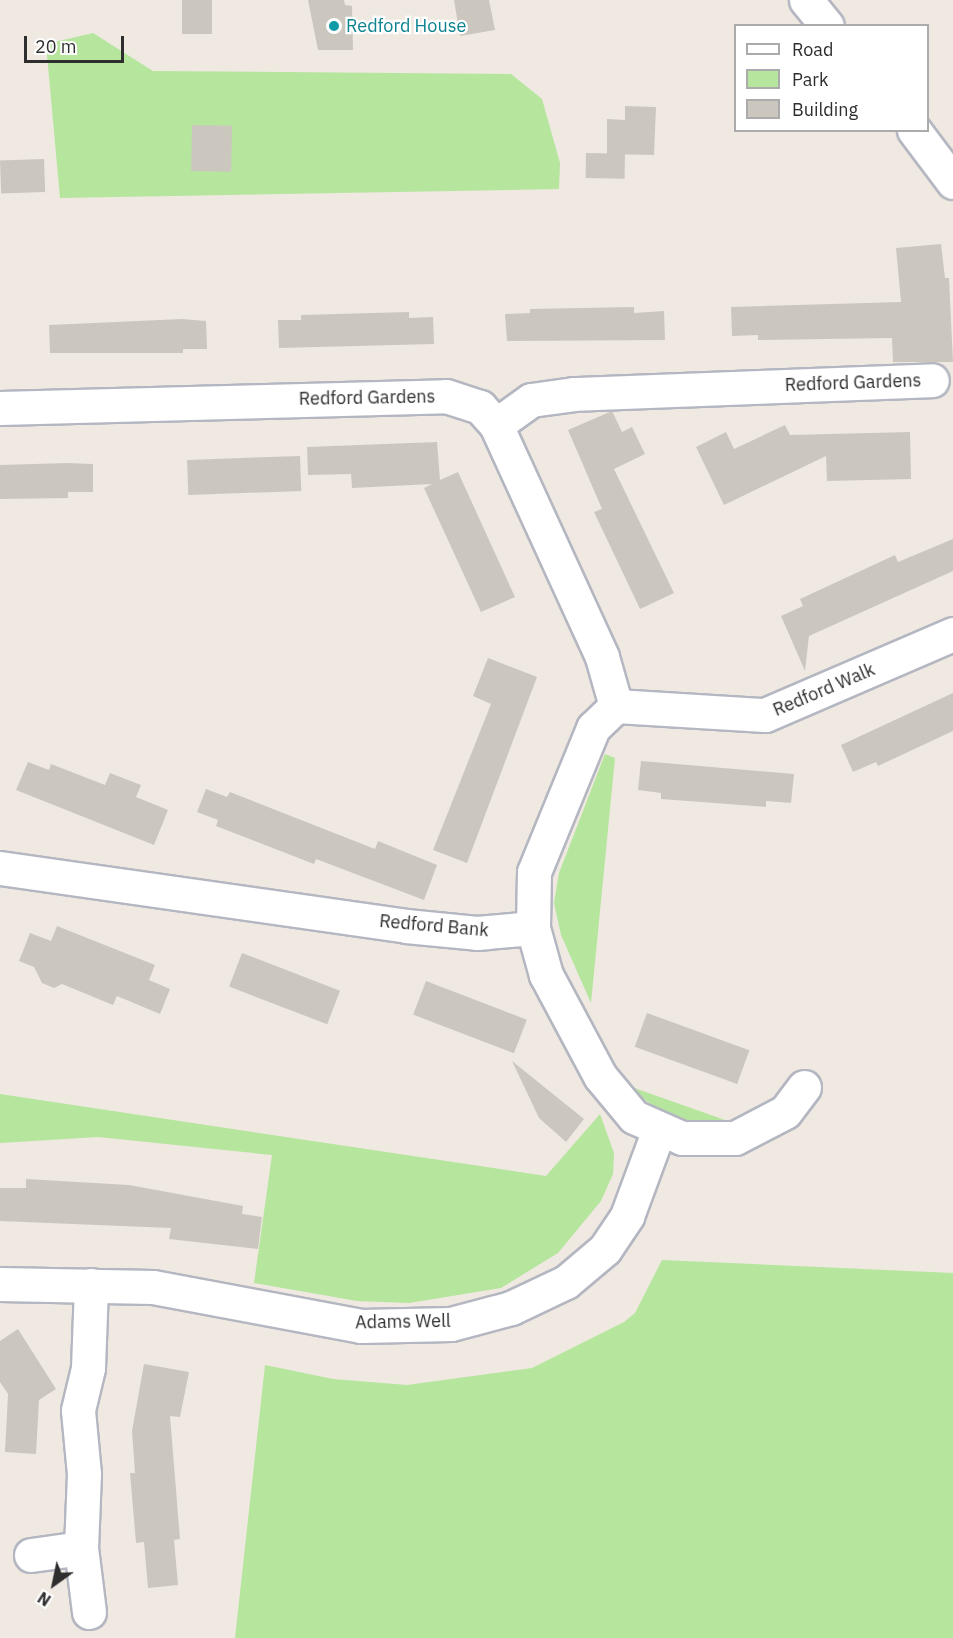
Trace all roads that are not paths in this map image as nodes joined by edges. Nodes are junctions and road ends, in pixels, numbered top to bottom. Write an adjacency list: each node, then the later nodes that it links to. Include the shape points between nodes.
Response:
1 (806, 0): 2 (street)
2 (824, 24)
3 (916, 132): 4 (street)
4 (953, 182)
5 (932, 382): 7 (street, Redford Gardens, via 574,394 531,400)
6 (0, 408): 7 (street, Redford Gardens, via 446,396 480,407)
7 (496, 425): 9 (street, via 602,657)
8 (953, 634): 9 (street, Redford Walk, via 765,715)
9 (616, 706): 11 (street, via 593,728 534,872)
10 (0, 868): 11 (street, Redford Bank, via 406,926 477,933)
11 (533, 928): 13 (street, via 546,975 600,1076 634,1117)
12 (804, 1087): 13 (street, via 785,1112 735,1138 705,1141)
13 (658, 1132): 15 (street, Adams Well, via 631,1208 605,1249 566,1282 511,1308 451,1324 361,1326 153,1287)
14 (0, 1284): 15 (street, Adams Well)
15 (91, 1286): 16 (street, via 88,1368 78,1410 84,1474)
16 (81, 1548): 17 (street); 18 (street)
17 (31, 1555)
18 (89, 1612)

